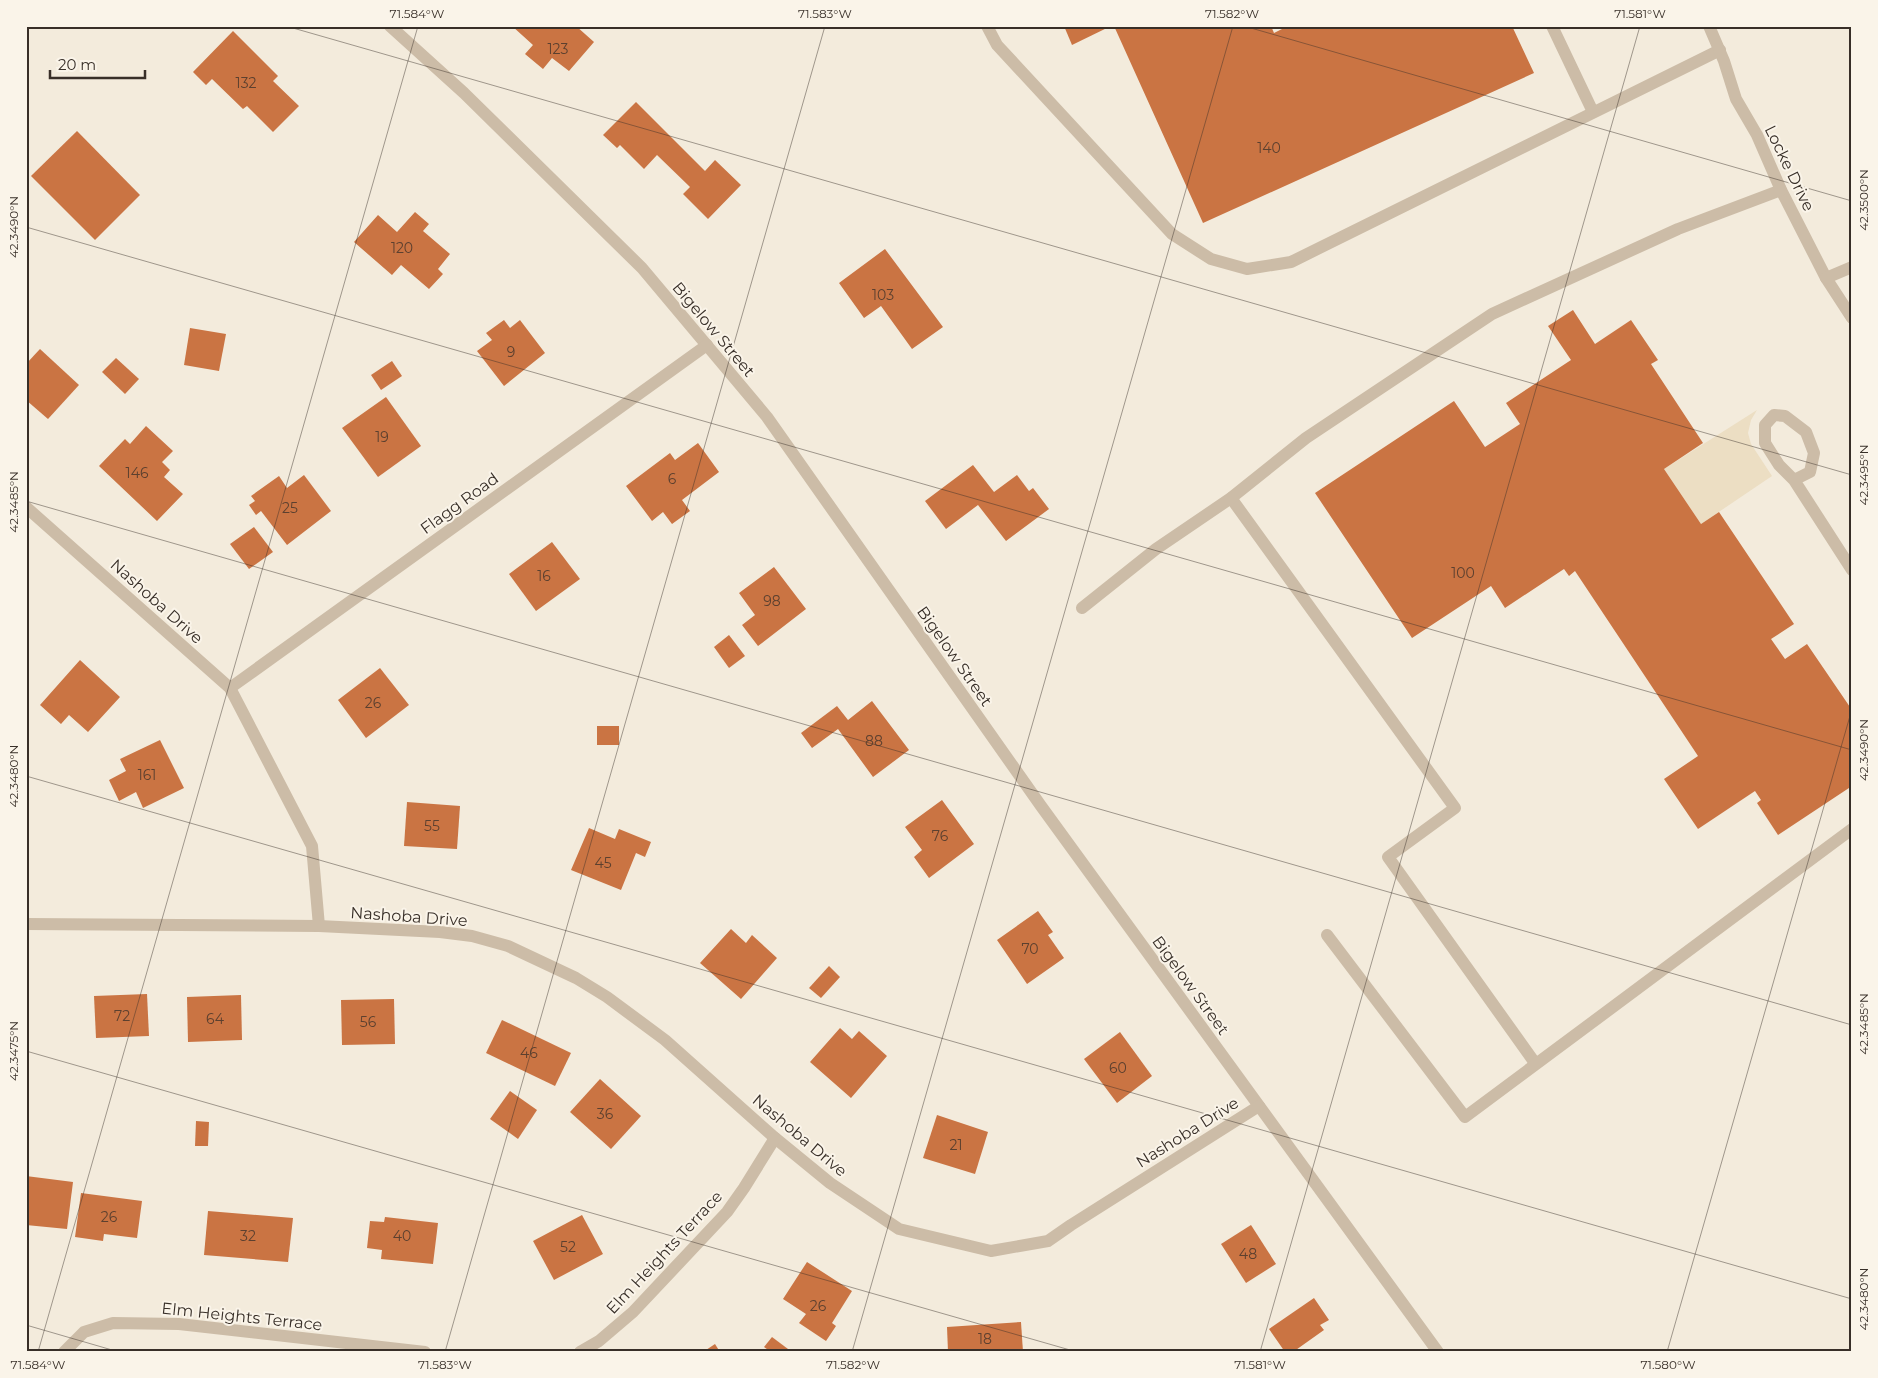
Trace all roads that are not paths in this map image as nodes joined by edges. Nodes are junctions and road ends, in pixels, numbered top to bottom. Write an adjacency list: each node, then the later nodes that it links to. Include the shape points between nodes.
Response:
1 (390, 26): 11 (street, Bigelow Street, via 464,93 642,268)
2 (987, 26): 6 (street, via 997,45 1172,234 1211,259 1247,269 1290,262)
3 (1552, 26): 6 (street)
4 (1709, 26): 5 (street, Locke Drive)
5 (1720, 50): 6 (street); 7 (street, Locke Drive, via 1736,99 1757,135)
6 (1593, 112)
7 (1781, 190): 9 (street, Locke Drive); 13 (street, via 1678,229 1492,314 1306,438)
8 (1852, 267): 9 (street)
9 (1826, 278): 10 (street, Locke Drive)
10 (1852, 318)
11 (707, 345): 17 (street, Flagg Road); 23 (street, Bigelow Street, via 767,417 1041,806)
12 (1794, 480): 12 (street, via 1765,443 1765,424 1774,415 1786,416 1806,432 1814,452 1810,472); 15 (street)
13 (1231, 498): 16 (street, via 1156,550); 22 (street, via 1455,808 1388,857)
14 (26, 507): 17 (street, Nashoba Drive)
15 (1852, 570)
16 (1082, 608)
17 (230, 688): 20 (street, Nashoba Drive, via 312,846)
18 (1852, 829): 22 (street)
19 (26, 924): 20 (street, Nashoba Drive)
20 (319, 926): 24 (street, Nashoba Drive, via 440,932 472,936 508,946 576,978 666,1040)
21 (1327, 935): 22 (street, via 1465,1117)
22 (1535, 1064)
23 (1259, 1106): 24 (street, Nashoba Drive, via 1048,1241 991,1251 899,1229 830,1183); 28 (street, Bigelow Street)
24 (775, 1138): 27 (street, Elm Heights Terrace, via 727,1212 633,1312 599,1341)
25 (64, 1352): 26 (street, Elm Heights Terrace, via 84,1332 113,1323 179,1324)
26 (425, 1352)
27 (580, 1352)
28 (1438, 1352)

